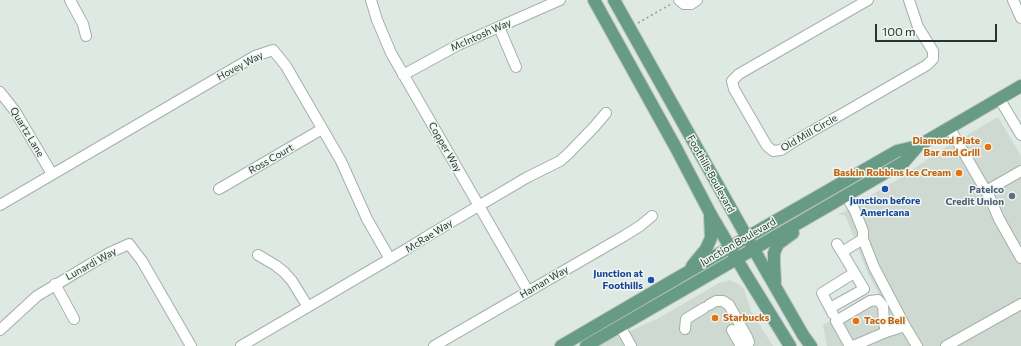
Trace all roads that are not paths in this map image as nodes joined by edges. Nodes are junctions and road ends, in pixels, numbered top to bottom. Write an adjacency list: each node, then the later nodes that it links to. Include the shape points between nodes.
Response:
1 (70, 0): 13 (street, via 83,24)
2 (371, 0): 15 (street, Copper Way, via 383,36)
3 (560, 0): 12 (street, McIntosh Way)
4 (594, 0): 31 (main road, Foothills Boulevard)
5 (614, 0): 33 (main road, Foothills Boulevard)
6 (698, 0): 10 (street, via 691,4)
7 (868, 0): 8 (street, Old Mill Circle, via 739,74 732,81 734,89 773,152 781,150 927,65 933,59 933,51 918,27)
8 (908, 0)
9 (1013, 0): 11 (street)
10 (675, 2)
11 (1021, 18)
12 (499, 27): 14 (street); 15 (street, McIntosh Way, via 458,45)
13 (86, 36)
14 (516, 67)
15 (403, 75): 30 (street, Copper Way)
16 (1021, 86): 18 (main road, Junction Boulevard)
17 (0, 93): 25 (street, Quartz Lane, via 15,111)
18 (999, 98): 20 (main road, Junction Boulevard); 22 (street)
19 (606, 113): 30 (street, McRae Way, via 560,161)
20 (949, 127): 23 (main road, Junction Boulevard); 27 (street)
21 (322, 129): 25 (street, Hovey Way, via 286,66 273,50 254,56); 26 (street, Ross Court); 40 (street, Hovey Way, via 341,160 367,219)
22 (1021, 136)
23 (918, 146): 28 (main road, Junction Boulevard, via 904,162); 33 (main road, Junction Boulevard, via 897,151)
24 (1021, 171): 27 (street)
25 (52, 174): 29 (street, Hovey Way)
26 (219, 189)
27 (986, 191): 39 (street)
28 (843, 197): 34 (street, via 857,233); 36 (main road, Junction Boulevard); 44 (main road, via 778,244 774,253)
29 (0, 205)
30 (479, 206): 40 (street, McRae Way); 45 (street, Copper Way)
31 (710, 213): 35 (main road, Foothills Boulevard); 41 (main road, via 710,238 706,249)
32 (652, 216): 45 (street, Haman Way, via 640,226)
33 (747, 237): 35 (main road, Junction Boulevard); 36 (main road, Foothills Boulevard)
34 (863, 239): 42 (street, via 840,248); 52 (street, via 874,267)
35 (730, 247): 38 (main road, Foothills Boulevard); 41 (main road, Junction Boulevard)
36 (753, 248): 38 (main road, Junction Boulevard); 44 (main road, Foothills Boulevard)
37 (258, 255): 47 (street, via 284,272)
38 (736, 258): 51 (main road, Junction Boulevard); 65 (main road, Foothills Boulevard)
39 (1021, 258)
40 (390, 259): 47 (street, McRae Way)
41 (687, 272): 60 (main road, Junction Boulevard)
42 (854, 273): 48 (street, via 822,293); 48 (street, via 864,289)
43 (55, 284): 49 (street); 54 (street, Lunardi Way, via 37,296); 57 (street, Lunardi Way, via 129,244)
44 (776, 288): 66 (main road, Foothills Boulevard)
45 (528, 291): 59 (street, Haman Way)
46 (1021, 304): 69 (street)
47 (308, 307): 58 (street, McRae Way)
48 (830, 308): 50 (street)
49 (74, 319)
50 (836, 321): 56 (street, via 870,301 878,300 883,306); 67 (street)
51 (620, 326): 61 (main road, Junction Boulevard); 62 (street)
52 (905, 326): 56 (street); 68 (street)
53 (685, 329): 64 (street, via 686,319 716,301 723,301 729,305 747,338 749,342)
54 (0, 330)
55 (732, 330): 63 (street)
56 (886, 332): 67 (street)
57 (191, 346)
58 (241, 346)
59 (434, 346)
60 (561, 346)
61 (586, 346)
62 (631, 346)
63 (741, 346)
64 (746, 346)
65 (790, 346)
66 (811, 346)
67 (851, 346)
68 (916, 346)
69 (946, 346)

